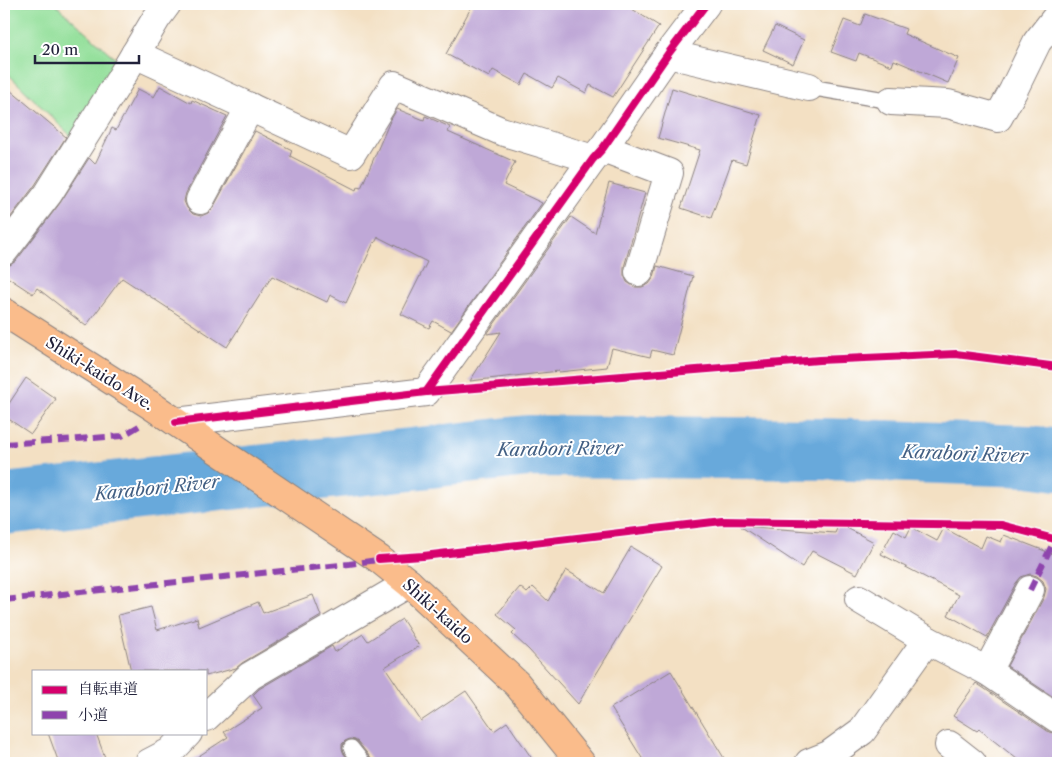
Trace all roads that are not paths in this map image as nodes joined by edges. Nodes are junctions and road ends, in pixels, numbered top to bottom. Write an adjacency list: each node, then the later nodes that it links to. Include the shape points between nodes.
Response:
1 (167, 4): 4 (street)
2 (706, 4): 5 (street)
3 (1058, 15): 7 (street, via 1037,42 998,118 948,104)
4 (136, 54): 8 (street); 11 (street, via 48,194)
5 (668, 54): 6 (street); 9 (street)
6 (809, 87): 7 (lane)
7 (891, 102)
8 (250, 107): 9 (street, via 351,154 394,85 501,131); 10 (street)
9 (598, 154): 12 (street, via 669,173); 14 (street, via 426,392)
10 (200, 200)
11 (4, 251)
12 (639, 272)
13 (4, 312): 14 (main road, Shiki-kaido Ave.)
14 (185, 429): 15 (main road, Shiki-kaido, via 364,549)
15 (409, 583): 20 (street, via 250,676); 27 (main road, Shiki-kaido, via 517,684)
16 (1030, 590): 19 (street)
17 (859, 599): 18 (street)
18 (927, 640): 19 (street); 28 (street, via 862,731 829,755)
19 (987, 671): 21 (street)
20 (208, 714)
21 (1058, 719)
22 (187, 734): 25 (street, via 170,752)
23 (949, 745): 29 (street)
24 (351, 748): 26 (lane)
25 (149, 763)
26 (363, 763)
27 (580, 763)
28 (809, 763)
29 (972, 763)

